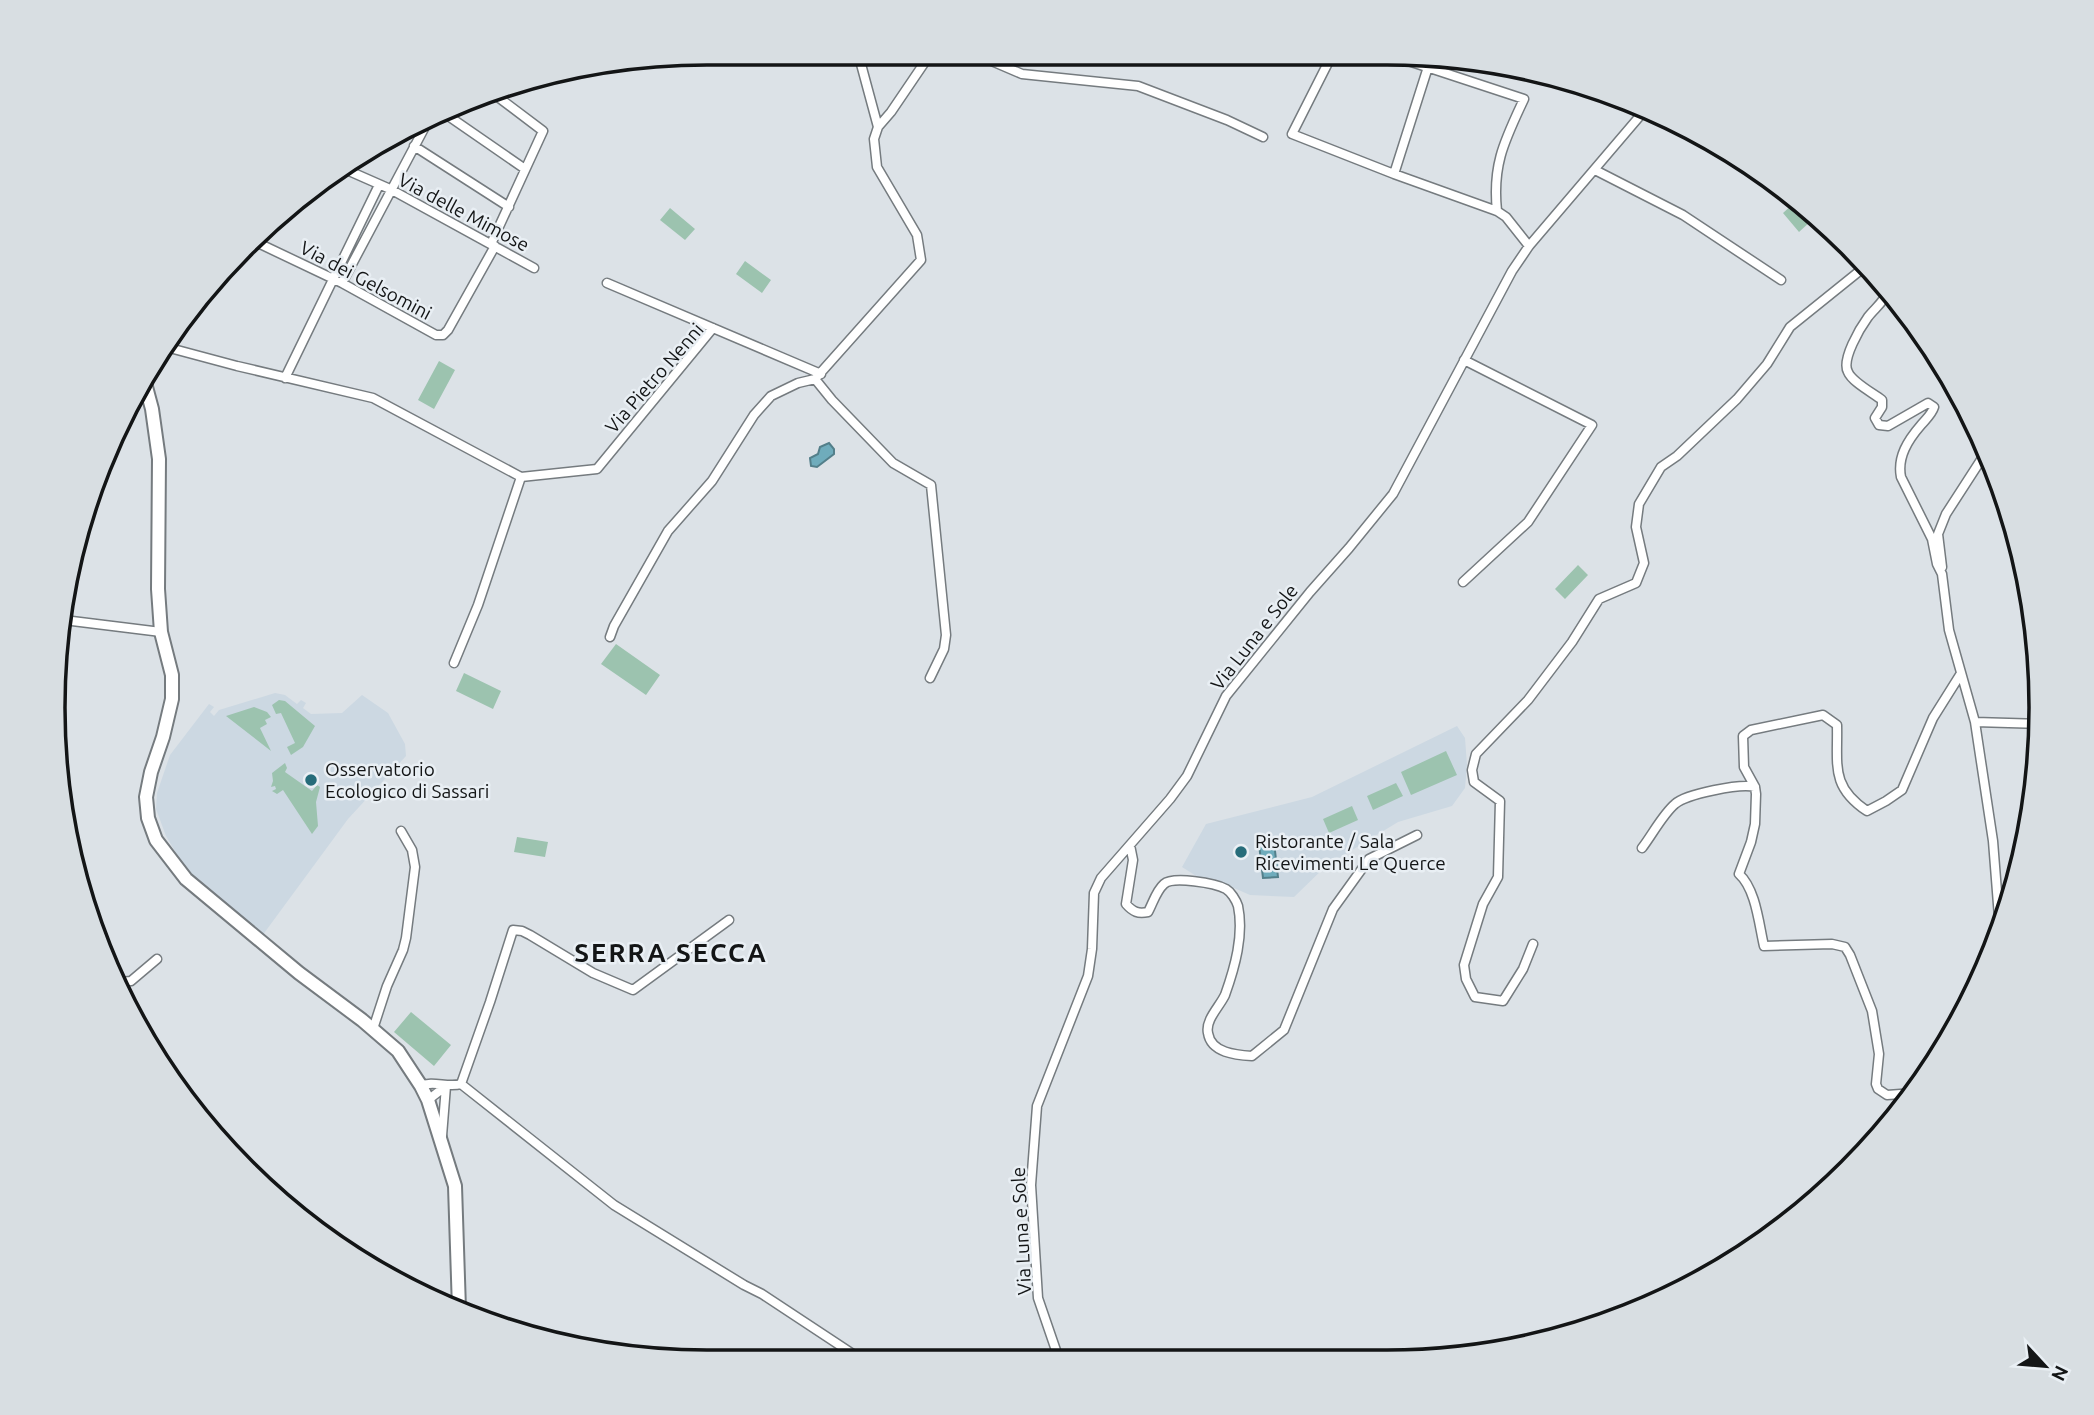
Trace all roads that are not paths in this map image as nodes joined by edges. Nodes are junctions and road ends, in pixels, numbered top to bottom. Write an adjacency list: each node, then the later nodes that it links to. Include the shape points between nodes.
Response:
1 (861, 65): 10 (street)
2 (923, 65): 10 (street)
3 (1003, 65): 12 (street, via 1023,74 1138,86)
4 (1326, 65): 17 (street, via 1292,134)
5 (1425, 66): 6 (street)
6 (1428, 67): 17 (street); 21 (street, via 1524,100 1501,148 1495,187)
7 (500, 99): 14 (street, via 543,131)
8 (1639, 117): 15 (street, Via Luna e Sole)
9 (452, 118): 14 (street)
10 (878, 127): 35 (street, via 874,139 877,167 917,236 921,260)
11 (422, 131): 13 (street)
12 (1263, 137)
13 (414, 146): 19 (street); 20 (street)
14 (525, 169): 20 (street)
15 (1595, 170): 24 (street, Via Luna e Sole); 28 (street, via 1684,215)
16 (351, 172): 18 (street, Via delle Mimose)
17 (1394, 174): 21 (street)
18 (379, 185): 19 (street, Via delle Mimose); 27 (street)
19 (390, 189): 23 (street, Via delle Mimose); 29 (street)
20 (509, 207): 23 (street)
21 (1497, 211): 24 (street)
22 (262, 245): 27 (street, Via dei Gelsomini)
23 (493, 245): 25 (street, Via delle Mimose); 29 (street, Via dei Gelsomini, via 443,335)
24 (1529, 246): 34 (street, Via Luna e Sole)
25 (534, 268)
26 (1859, 272): 57 (street, via 1790,327 1737,399 1661,467 1639,504 1636,527 1644,563 1636,583 1599,599 1528,700 1476,754 1474,782 1500,801 1498,877 1483,904 1464,964 1475,997 1503,1001)
27 (332, 278): 29 (street, Via dei Gelsomini); 36 (street)
28 (1781, 280)
29 (342, 283)
30 (607, 283): 32 (street)
31 (1883, 300): 40 (street, via 1863,325 1846,367 1850,376 1882,400 1875,418 1879,425 1888,426 1927,402 1934,407 1911,436 1899,469 1932,539)
32 (713, 328): 35 (street, Via Pietro Nenni); 39 (street, Via Pietro Nenni, via 597,469)
33 (174, 349): 36 (street)
34 (1464, 360): 41 (street, via 1592,425 1528,522); 53 (street, Via Luna e Sole, via 1393,494 1226,696 1187,776)
35 (818, 376): 44 (street, via 771,396 754,415 712,481 668,531); 47 (street, via 832,400 893,463 931,485 946,635)
36 (285, 378): 39 (street, via 373,397)
37 (148, 392): 43 (main road, via 159,458)
38 (1980, 462): 40 (street, via 1938,534)
39 (521, 477): 45 (street)
40 (1942, 574): 46 (street)
41 (1463, 582)
42 (71, 621): 43 (street)
43 (161, 632): 60 (main road, via 172,675 172,699 146,797 156,840 206,897)
44 (610, 637)
45 (454, 663)
46 (1961, 675): 48 (street); 50 (street, via 1933,718 1902,790 1886,801 1867,811 1844,791 1838,774 1837,725 1823,715 1751,730 1744,736 1744,767)
47 (930, 678)
48 (1975, 722): 49 (street); 55 (street)
49 (2029, 724)
50 (1755, 787): 54 (street, via 1739,785 1676,802); 64 (street, via 1753,833 1739,874 1751,890 1764,946 1845,947 1872,1011 1879,1054 1876,1084 1887,1095)
51 (401, 831): 60 (street, via 415,867 406,938)
52 (1418, 835): 53 (street, via 1369,859 1333,909 1284,1030 1252,1056 1219,1049 1207,1031 1224,997 1241,937 1237,903 1229,890 1217,885 1176,879 1165,882 1148,912 1133,911 1126,904 1133,860)
53 (1130, 845): 69 (street, Via Luna e Sole, via 1094,893 1088,976 1037,1106 1031,1185 1038,1298)
54 (1642, 848)
55 (1998, 904)
56 (729, 920): 61 (street, via 632,990 593,973 530,934 513,930)
57 (1533, 944)
58 (157, 959): 59 (street)
59 (126, 981)
60 (373, 1030): 62 (main road, via 398,1052)
61 (461, 1084): 63 (street); 68 (street, via 614,1205)
62 (421, 1086): 63 (street); 65 (main road)
63 (446, 1086): 65 (street); 66 (street)
64 (1900, 1094)
65 (428, 1100): 66 (main road)
66 (442, 1140): 67 (main road, via 455,1185)
67 (459, 1300)
68 (846, 1350)
69 (1056, 1350)

